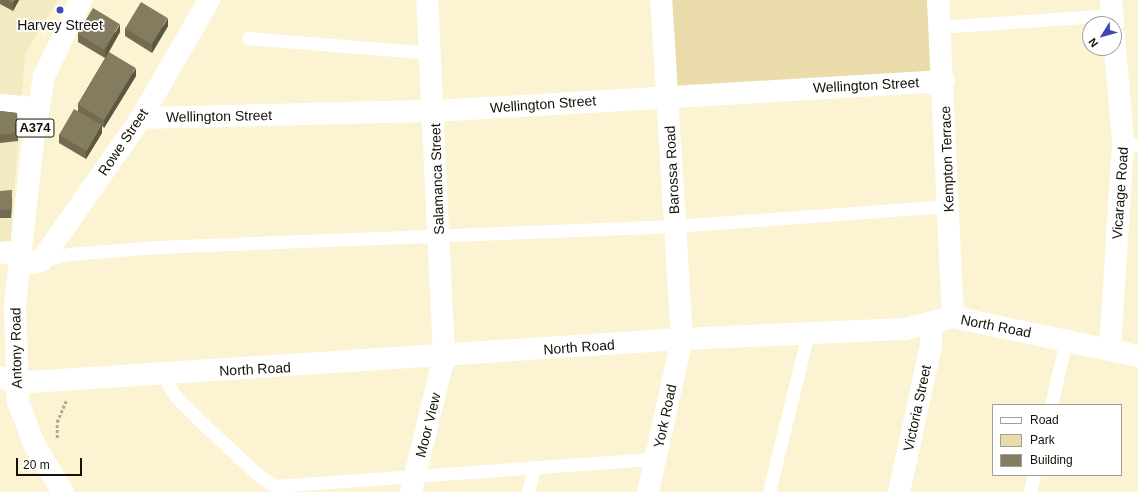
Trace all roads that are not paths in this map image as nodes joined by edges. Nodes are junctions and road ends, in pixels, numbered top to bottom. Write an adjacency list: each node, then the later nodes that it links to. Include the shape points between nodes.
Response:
1 (81, 0): 14 (street, A374, via 56,45 44,76)
2 (209, 0): 16 (street, Rowe Street)
3 (427, 0): 9 (street, Salamanca Street)
4 (662, 0): 12 (street, Barossa Road)
5 (938, 0): 7 (street, Kempton Terrace)
6 (1082, 20): 7 (lane)
7 (940, 27): 11 (street, Kempton Terrace)
8 (248, 38): 9 (lane)
9 (431, 53): 15 (street, Salamanca Street)
10 (1118, 56): 17 (street, Vicarage Road)
11 (944, 80): 12 (street, Wellington Street); 18 (street, Kempton Terrace)
12 (668, 96): 15 (street, Wellington Street); 19 (street, Barossa Road)
13 (0, 105): 14 (street)
14 (38, 108): 21 (street, A374)
15 (434, 111): 16 (street, Wellington Street); 20 (street, Salamanca Street)
16 (141, 118): 22 (street, Rowe Street)
17 (1131, 143): 28 (street, Vicarage Road)
18 (949, 206): 19 (lane); 23 (street, Kempton Terrace)
19 (676, 226): 20 (lane); 26 (street, Barossa Road)
20 (440, 236): 22 (lane, via 158,247 69,254); 30 (street, Salamanca Street)
21 (13, 256): 22 (street); 32 (street, Antony Road / A374)
22 (41, 261)
23 (953, 317): 24 (street, North Road); 27 (street, North Road)
24 (931, 323): 25 (street, North Road, via 905,329); 42 (street, Victoria Street, via 931,344)
25 (808, 333): 26 (street, North Road); 41 (lane)
26 (682, 339): 30 (street, North Road); 34 (street, York Road)
27 (1066, 340): 28 (street, North Road); 33 (lane)
28 (1110, 350): 29 (street, North Road)
29 (1138, 356)
30 (444, 357): 31 (street, North Road); 37 (street, Moor View)
31 (162, 374): 32 (street, North Road); 37 (lane, via 176,397 193,414 257,474 275,486)
32 (7, 380): 38 (street, Antony Road / A374, via 26,425 49,471)
33 (1051, 404)
34 (655, 459): 35 (lane); 40 (street, York Road)
35 (534, 467): 37 (lane); 39 (lane)
36 (1034, 476): 43 (lane)
37 (413, 484)
38 (63, 492)
39 (528, 492)
40 (648, 492)
41 (769, 492)
42 (899, 492)
43 (1030, 492)

